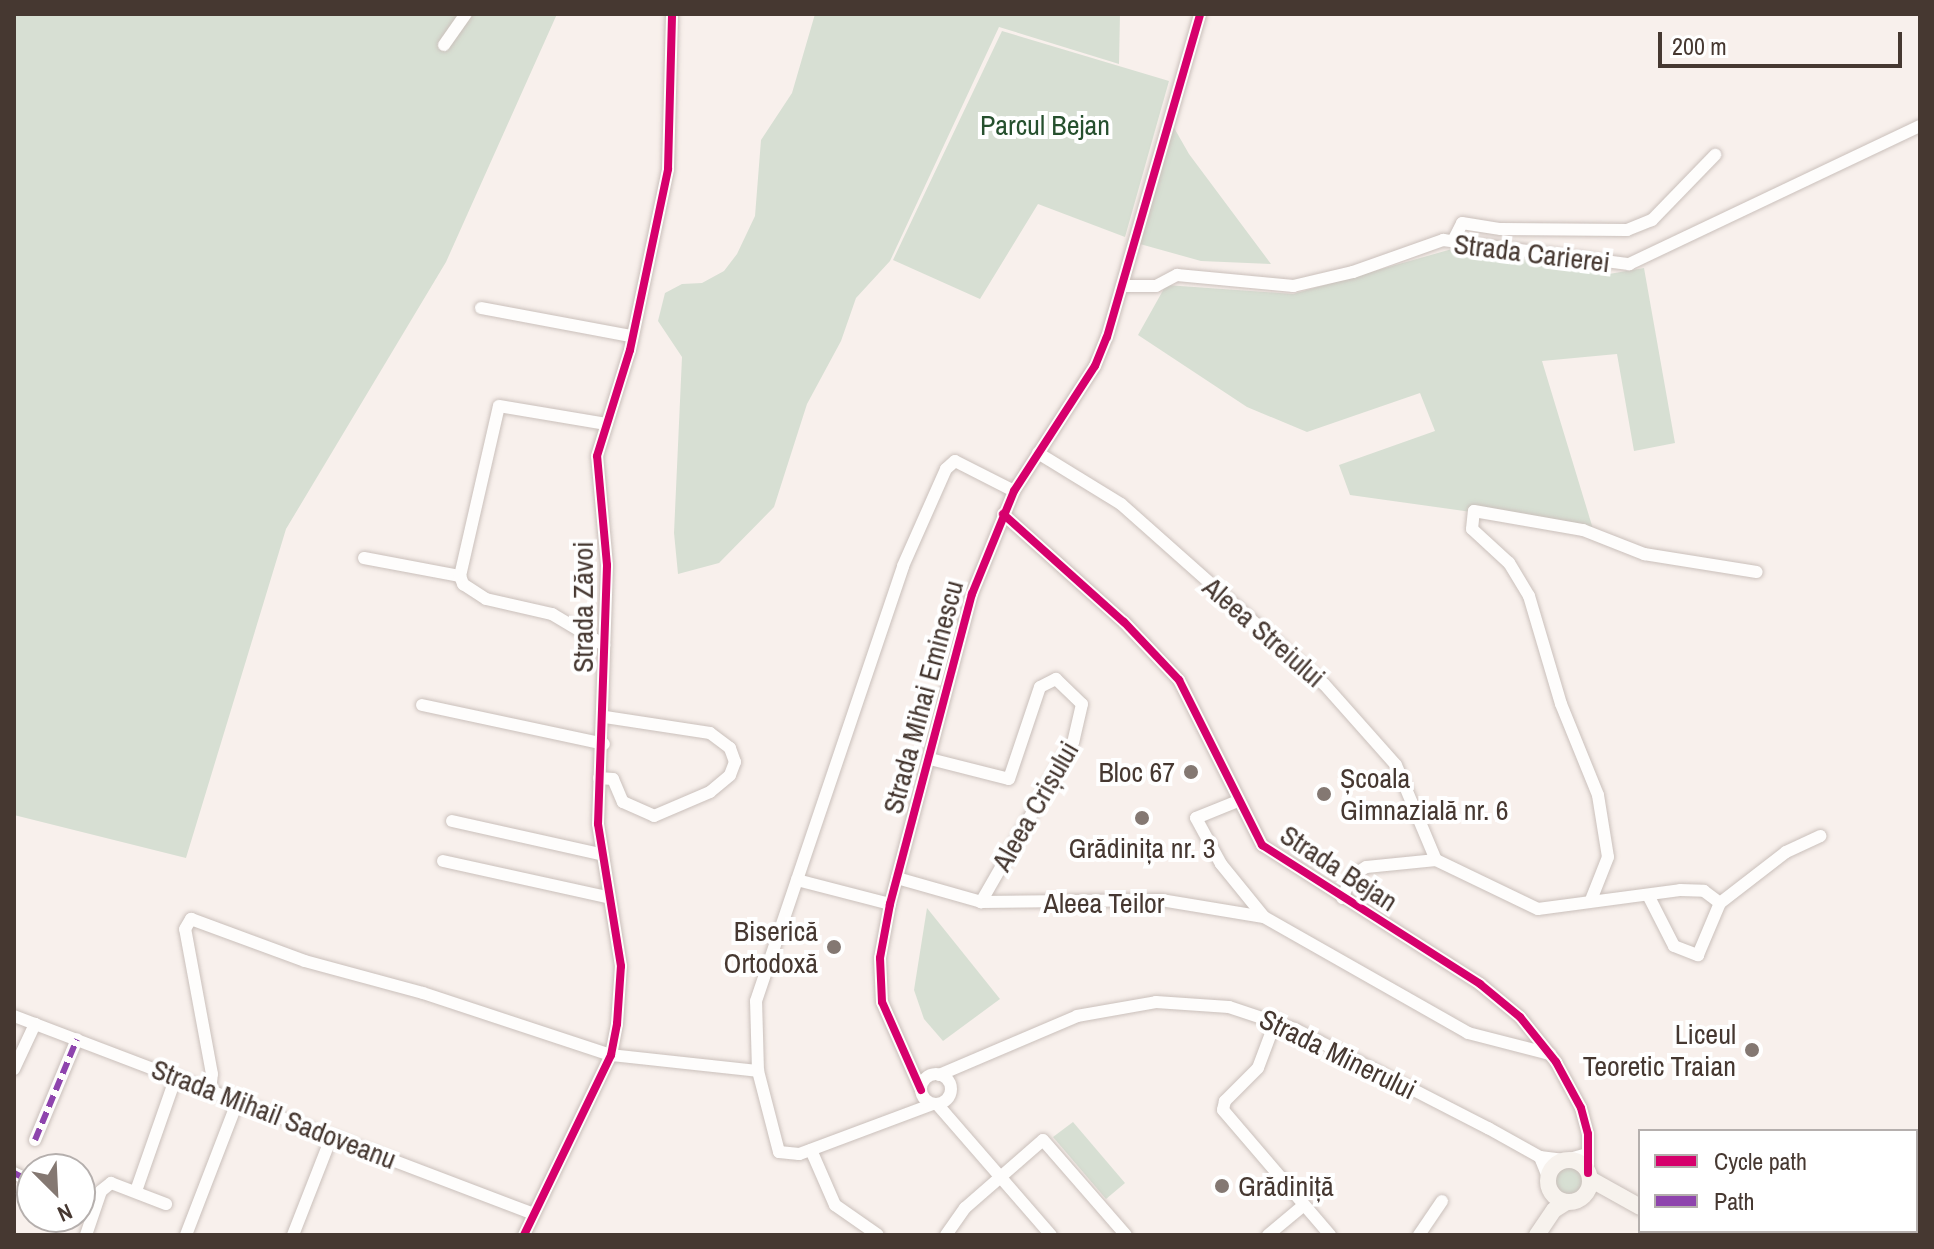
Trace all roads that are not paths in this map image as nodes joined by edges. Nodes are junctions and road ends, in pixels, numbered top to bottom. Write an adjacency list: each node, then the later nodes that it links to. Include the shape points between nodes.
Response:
1 (466, 14): 4 (street)
2 (672, 14): 10 (street, Strada Zăvoi, via 668,169)
3 (1200, 14): 8 (street, Strada Mihai Eminescu)
4 (444, 45)
5 (1920, 126): 7 (street, Strada Carierei, via 1819,178 1674,240 1638,262 1618,264)
6 (1715, 155): 7 (street, via 1652,220 1627,230 1501,229 1462,223)
7 (1453, 241): 8 (street, Strada Carierei, via 1293,286 1177,275 1156,286)
8 (1122, 286): 12 (street, Strada Mihai Eminescu, via 1095,366)
9 (481, 308): 10 (street)
10 (631, 336): 11 (street, Strada Zăvoi)
11 (606, 424): 17 (street, via 499,406); 18 (street, Strada Zăvoi, via 597,456 606,538)
12 (1038, 453): 13 (street, Strada Mihai Eminescu); 28 (street, Aleea Streiului, via 1121,504 1349,708 1396,765)
13 (1014, 491): 14 (street, Strada Mihai Eminescu); 31 (street, via 955,461 946,469 903,566)
14 (1003, 514): 22 (street, Strada Mihai Eminescu, via 972,594); 24 (street, Strada Bejan, via 1124,622 1179,680)
15 (364, 558): 17 (street)
16 (1757, 572): 35 (street, via 1644,554 1583,530 1474,511 1472,529 1509,563 1529,596 1561,704 1598,795 1608,857)
17 (460, 576): 18 (street, via 463,584 486,599 552,614)
18 (604, 645): 20 (street, Strada Zăvoi)
19 (422, 705): 21 (street)
20 (605, 717): 21 (street, Strada Zăvoi); 23 (street, via 710,733 730,748 735,762 730,775 710,792 654,816 623,802 613,779)
21 (604, 744): 23 (street, Strada Zăvoi)
22 (930, 759): 30 (street, Strada Mihai Eminescu); 36 (street, Aleea Crișului, via 1009,779 1040,687 1051,679 1063,681 1082,704 1073,742)
23 (599, 778): 27 (street, Strada Zăvoi)
24 (1238, 801): 34 (street, Strada Bejan, via 1262,845); 39 (street, Aleea Teilor, via 1196,818 1221,864)
25 (452, 821): 27 (street)
26 (1821, 836): 37 (street, via 1786,852)
27 (600, 854): 33 (street, Strada Zăvoi)
28 (1436, 860): 34 (street, via 1366,867 1352,876); 35 (street, via 1538,909)
29 (443, 861): 33 (street)
30 (897, 878): 36 (street, Aleea Teilor); 38 (street, Strada Mihai Eminescu)
31 (797, 880): 38 (street); 49 (street, via 760,981 755,1019)
32 (1648, 895): 35 (street); 37 (street, via 1695,890); 37 (street, via 1674,946 1698,955)
33 (607, 897): 45 (street, Strada Zăvoi, via 621,966)
34 (1342, 898): 44 (street, Strada Bejan, via 1480,984 1520,1017)
35 (1591, 900)
36 (981, 902): 39 (street, Aleea Teilor, via 1161,900)
37 (1720, 903)
38 (890, 904): 46 (street, Strada Mihai Eminescu, via 880,984 888,1018)
39 (1264, 917): 44 (street, Aleea Teilor, via 1468,1033)
40 (14, 1016): 42 (street, Strada Mihail Sadoveanu)
41 (1276, 1020): 47 (street, Strada Minerului, via 1229,1007 1137,1004 1045,1026); 63 (street, Strada Minerului); 72 (street, via 1258,1068 1225,1101 1223,1110)
42 (35, 1024): 43 (street, Strada Mihail Sadoveanu); 48 (street)
43 (77, 1039): 51 (street, Strada Mihail Sadoveanu); 60 (street)
44 (1550, 1054): 62 (street, Strada Bejan, via 1581,1108)
45 (611, 1055): 49 (street); 52 (street, via 187,919 191,985 212,1074); 74 (street, Strada Zăvoi)
46 (909, 1062): 50 (street); 53 (street, Strada Mihai Eminescu)
47 (968, 1064): 50 (street, Strada Minerului); 54 (street)
48 (14, 1069)
49 (758, 1071): 61 (street, via 779,1152)
50 (937, 1075): 53 (street, Strada Minerului); 54 (street)
51 (176, 1077): 52 (street, Strada Mihail Sadoveanu); 67 (street)
52 (210, 1092): 55 (street, Strada Mihail Sadoveanu)
53 (921, 1092): 56 (street); 57 (street, Strada Minerului)
54 (950, 1093): 56 (street); 58 (street)
55 (237, 1103): 59 (street, Strada Mihail Sadoveanu); 76 (street)
56 (935, 1104): 57 (street); 58 (street)
57 (904, 1112): 61 (street)
58 (956, 1123): 65 (street)
59 (331, 1138): 74 (street, Strada Mihail Sadoveanu); 77 (street)
60 (35, 1140)
61 (811, 1150): 79 (street, via 835,1205)
62 (1587, 1154): 64 (street); 66 (street, Strada Bejan)
63 (1540, 1157): 64 (street); 69 (street)
64 (1566, 1160): 66 (main road, via 1577,1162); 69 (main road)
65 (1001, 1175): 80 (street, via 965,1208); 81 (street); 82 (street, via 1043,1140)
66 (1589, 1176): 68 (main road); 69 (main road)
67 (136, 1191): 71 (street); 75 (street, via 111,1183 104,1187)
68 (1612, 1192): 69 (main road); 73 (main road)
69 (1561, 1196): 86 (main road)
70 (1442, 1201): 85 (street)
71 (166, 1204)
72 (1304, 1205): 83 (street); 84 (street)
73 (1638, 1206)
74 (534, 1214): 78 (street, Strada Zăvoi)
75 (86, 1235)
76 (186, 1235)
77 (293, 1235)
78 (524, 1235)
79 (878, 1235)
80 (946, 1235)
81 (1051, 1235)
82 (1126, 1235)
83 (1268, 1235)
84 (1330, 1235)
85 (1419, 1235)
86 (1537, 1235)

